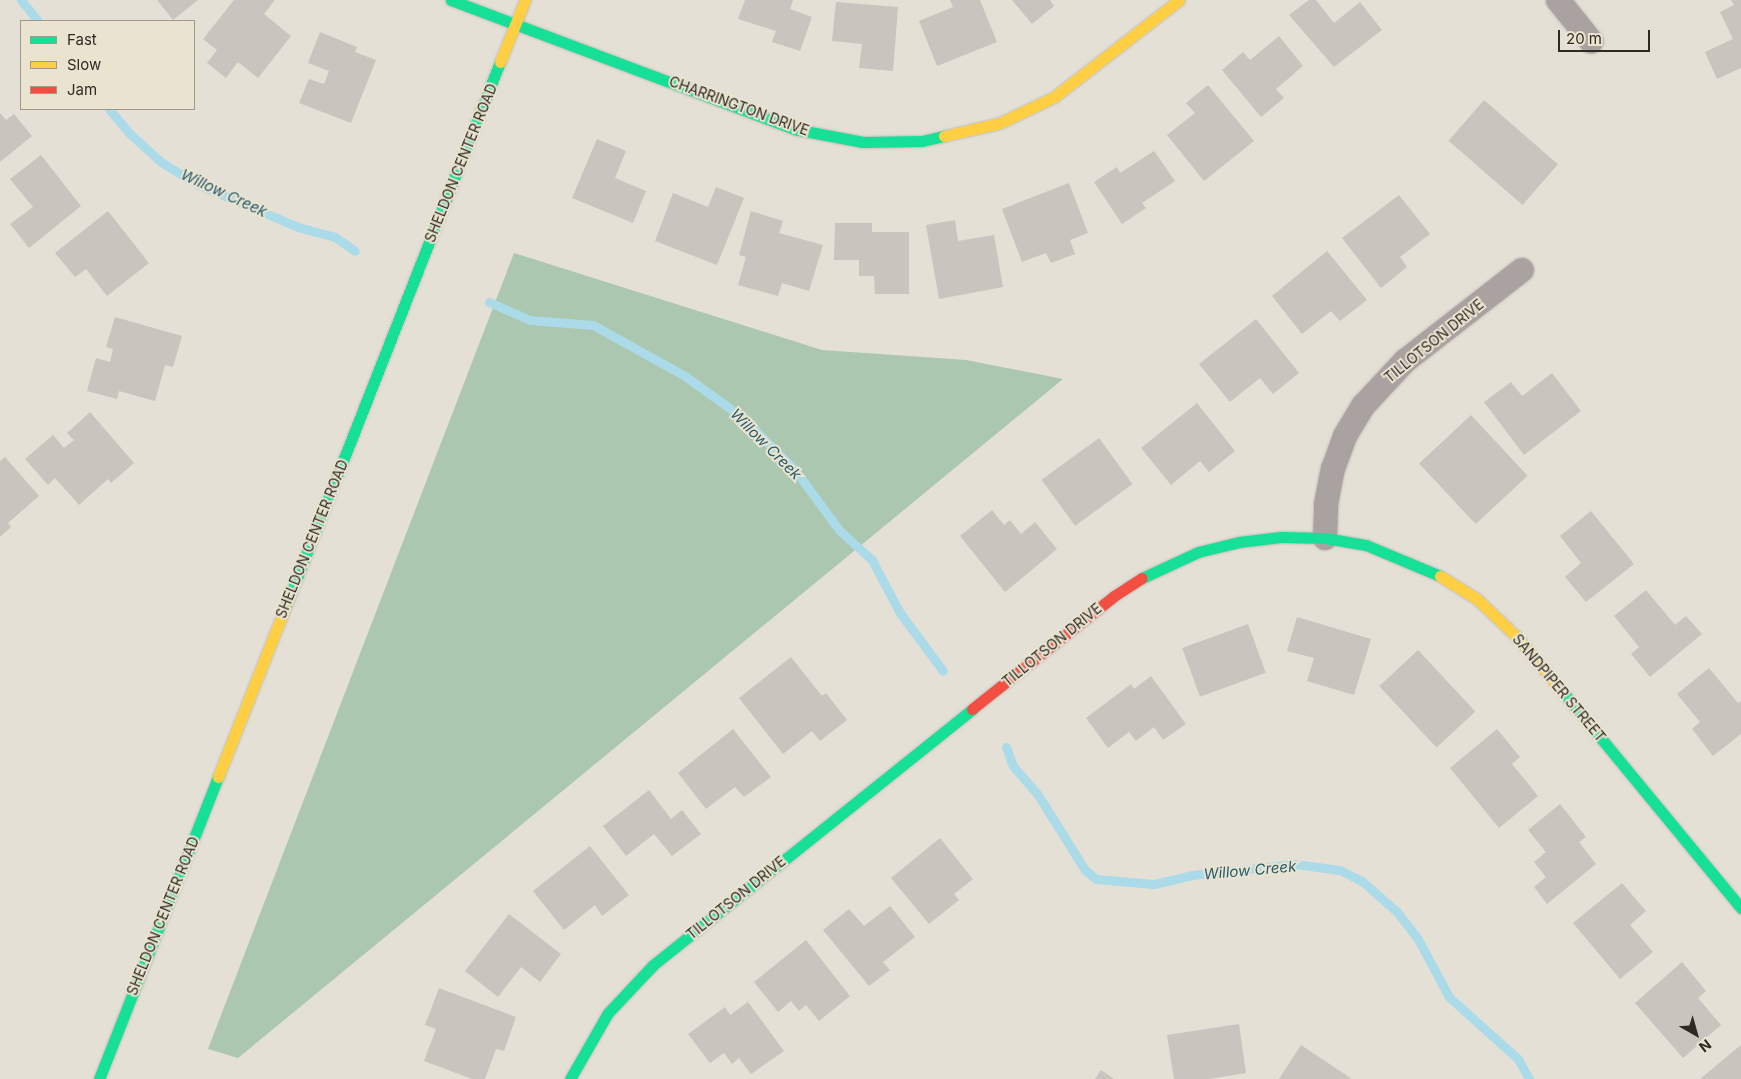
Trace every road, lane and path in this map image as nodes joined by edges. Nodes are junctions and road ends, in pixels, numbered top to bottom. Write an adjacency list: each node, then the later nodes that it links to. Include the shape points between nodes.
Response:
1 (451, 0): 5 (street, CHARRINGTON DRIVE)
2 (525, 0): 5 (street, SHELDON CENTER ROAD)
3 (1180, 0): 5 (street, CHARRINGTON DRIVE, via 1054,97 1000,123 922,140 863,142 794,129)
4 (1558, 0): 6 (street)
5 (516, 22): 10 (street, SHELDON CENTER ROAD)
6 (1591, 41)
7 (1522, 270): 8 (street, TILLOTSON DRIVE, via 1404,361 1363,406 1345,436 1333,469 1326,504)
8 (1325, 538): 9 (street, SANDPIPER STREET, via 1366,545 1435,572 1477,599 1516,636); 11 (street, TILLOTSON DRIVE, via 1281,537 1239,542 1198,552 1159,568 1114,596 653,964 608,1013)
9 (1741, 908)
10 (99, 1079)
11 (570, 1079)

